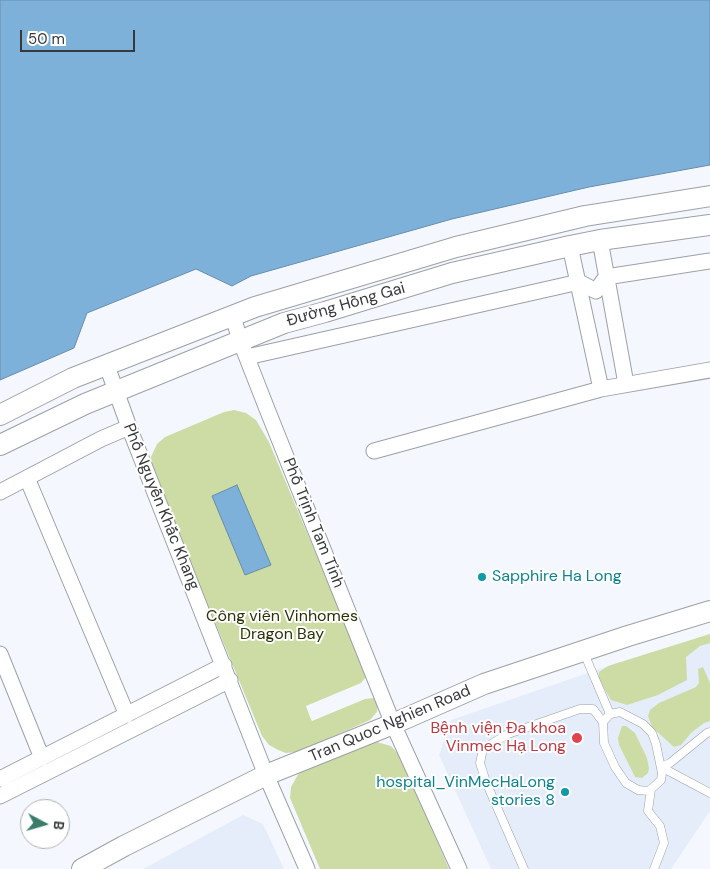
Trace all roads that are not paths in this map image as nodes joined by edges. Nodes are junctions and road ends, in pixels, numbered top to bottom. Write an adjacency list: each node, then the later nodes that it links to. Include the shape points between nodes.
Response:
1 (710, 196): 8 (street, Đường Hồng Gai, via 585,216 456,247 255,307)
2 (710, 225): 3 (street, Đường Hồng Gai)
3 (600, 240): 4 (street, Đường Hồng Gai); 6 (street)
4 (570, 246): 7 (street); 9 (street, Đường Hồng Gai, via 452,273 284,323)
5 (710, 261): 6 (street)
6 (606, 277): 7 (street, via 596,291); 12 (street)
7 (579, 282): 9 (street); 13 (street)
8 (233, 317): 9 (street); 10 (street, Đường Hồng Gai)
9 (244, 349): 14 (street, Đường Hồng Gai); 28 (street, Phố Trịnh Tam Tỉnh)
10 (106, 366): 14 (street, Phố Nguyễn Khắc Khang); 15 (street, Đường Hồng Gai, via 73,378)
11 (710, 370): 12 (street)
12 (626, 384): 13 (street)
13 (601, 389): 18 (street)
14 (115, 391): 16 (street, Phố Nguyễn Khắc Khang); 17 (street, Đường Hồng Gai)
15 (0, 415)
16 (129, 427): 19 (street); 24 (street, Phố Nguyễn Khắc Khang)
17 (0, 445)
18 (374, 451)
19 (27, 478): 20 (street); 26 (street)
20 (0, 492)
21 (710, 611): 22 (street, Tran Quoc Nghien Road)
22 (584, 651): 25 (lane); 28 (street, Tran Quoc Nghien Road, via 484,684)
23 (0, 654): 30 (street)
24 (227, 672): 26 (street); 32 (street, Phố Nguyễn Khắc Khang); 36 (street)
25 (610, 714): 27 (lane); 31 (lane, via 620,712 643,724 652,733)
26 (127, 715): 30 (street)
27 (602, 722): 34 (lane, via 604,743 615,768 626,783 638,790); 40 (lane, via 593,709 580,709 508,734 483,749 480,763 486,782)
28 (393, 724): 32 (street, Tran Quoc Nghien Road); 39 (street, Phố Trịnh Tam Tỉnh)
29 (710, 732): 31 (lane)
30 (42, 758): 33 (street)
31 (661, 767): 34 (lane, via 661,780); 35 (lane)
32 (266, 775): 37 (street, Tran Quoc Nghien Road); 38 (street, Phố Nguyễn Khắc Khang)
33 (0, 780)
34 (651, 789): 41 (lane, via 648,811 660,826 664,843)
35 (710, 793)
36 (0, 796)
37 (82, 869)
38 (307, 869)
39 (459, 869)
40 (524, 869)
41 (654, 869)

